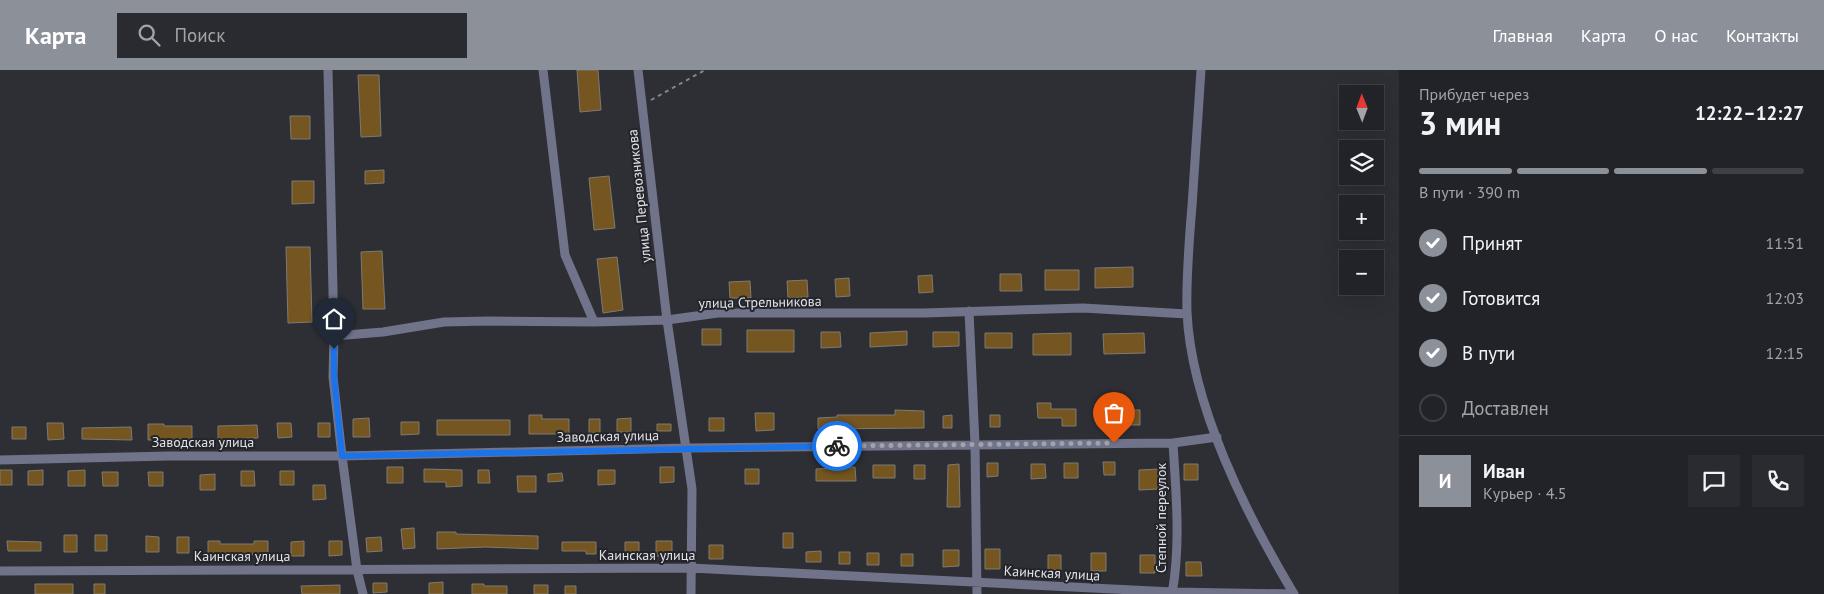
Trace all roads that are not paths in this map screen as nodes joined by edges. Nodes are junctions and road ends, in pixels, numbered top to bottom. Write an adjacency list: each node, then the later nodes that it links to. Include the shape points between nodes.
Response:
1 (328, 70): 9 (street)
2 (544, 70): 8 (street, via 565,255)
3 (638, 70): 7 (street, улица Перевозникова)
4 (1201, 70): 6 (street, via 1188,257)
5 (969, 311): 6 (street, улица Стрельникова, via 1083,308); 7 (street, улица Стрельникова, via 718,313); 12 (street)
6 (1188, 314): 10 (street, via 1194,360)
7 (666, 320): 8 (street, улица Стрельникова); 13 (street, улица Перевозникова)
8 (594, 322): 9 (street, улица Стрельникова, via 444,322)
9 (334, 336): 14 (street, via 334,377)
10 (1217, 437): 11 (street, Заводская улица); 24 (street, via 1256,529)
11 (1174, 443): 12 (street, Заводская улица); 20 (street, Степной переулок, via 1178,520)
12 (975, 444): 13 (street, Заводская улица); 19 (street)
13 (686, 448): 14 (street, Заводская улица); 16 (street, улица Перевозникова, via 692,489)
14 (342, 456): 15 (street, Заводская улица); 17 (street)
15 (0, 460)
16 (691, 568): 17 (street, Каинская улица); 19 (street, Каинская улица); 22 (street, улица Перевозникова)
17 (357, 570): 18 (street, Каинская улица); 21 (street)
18 (0, 571)
19 (977, 583): 20 (street, Каинская улица); 23 (street)
20 (1172, 593): 24 (street, Каинская улица)
21 (363, 594)
22 (691, 594)
23 (977, 594)
24 (1294, 594)

